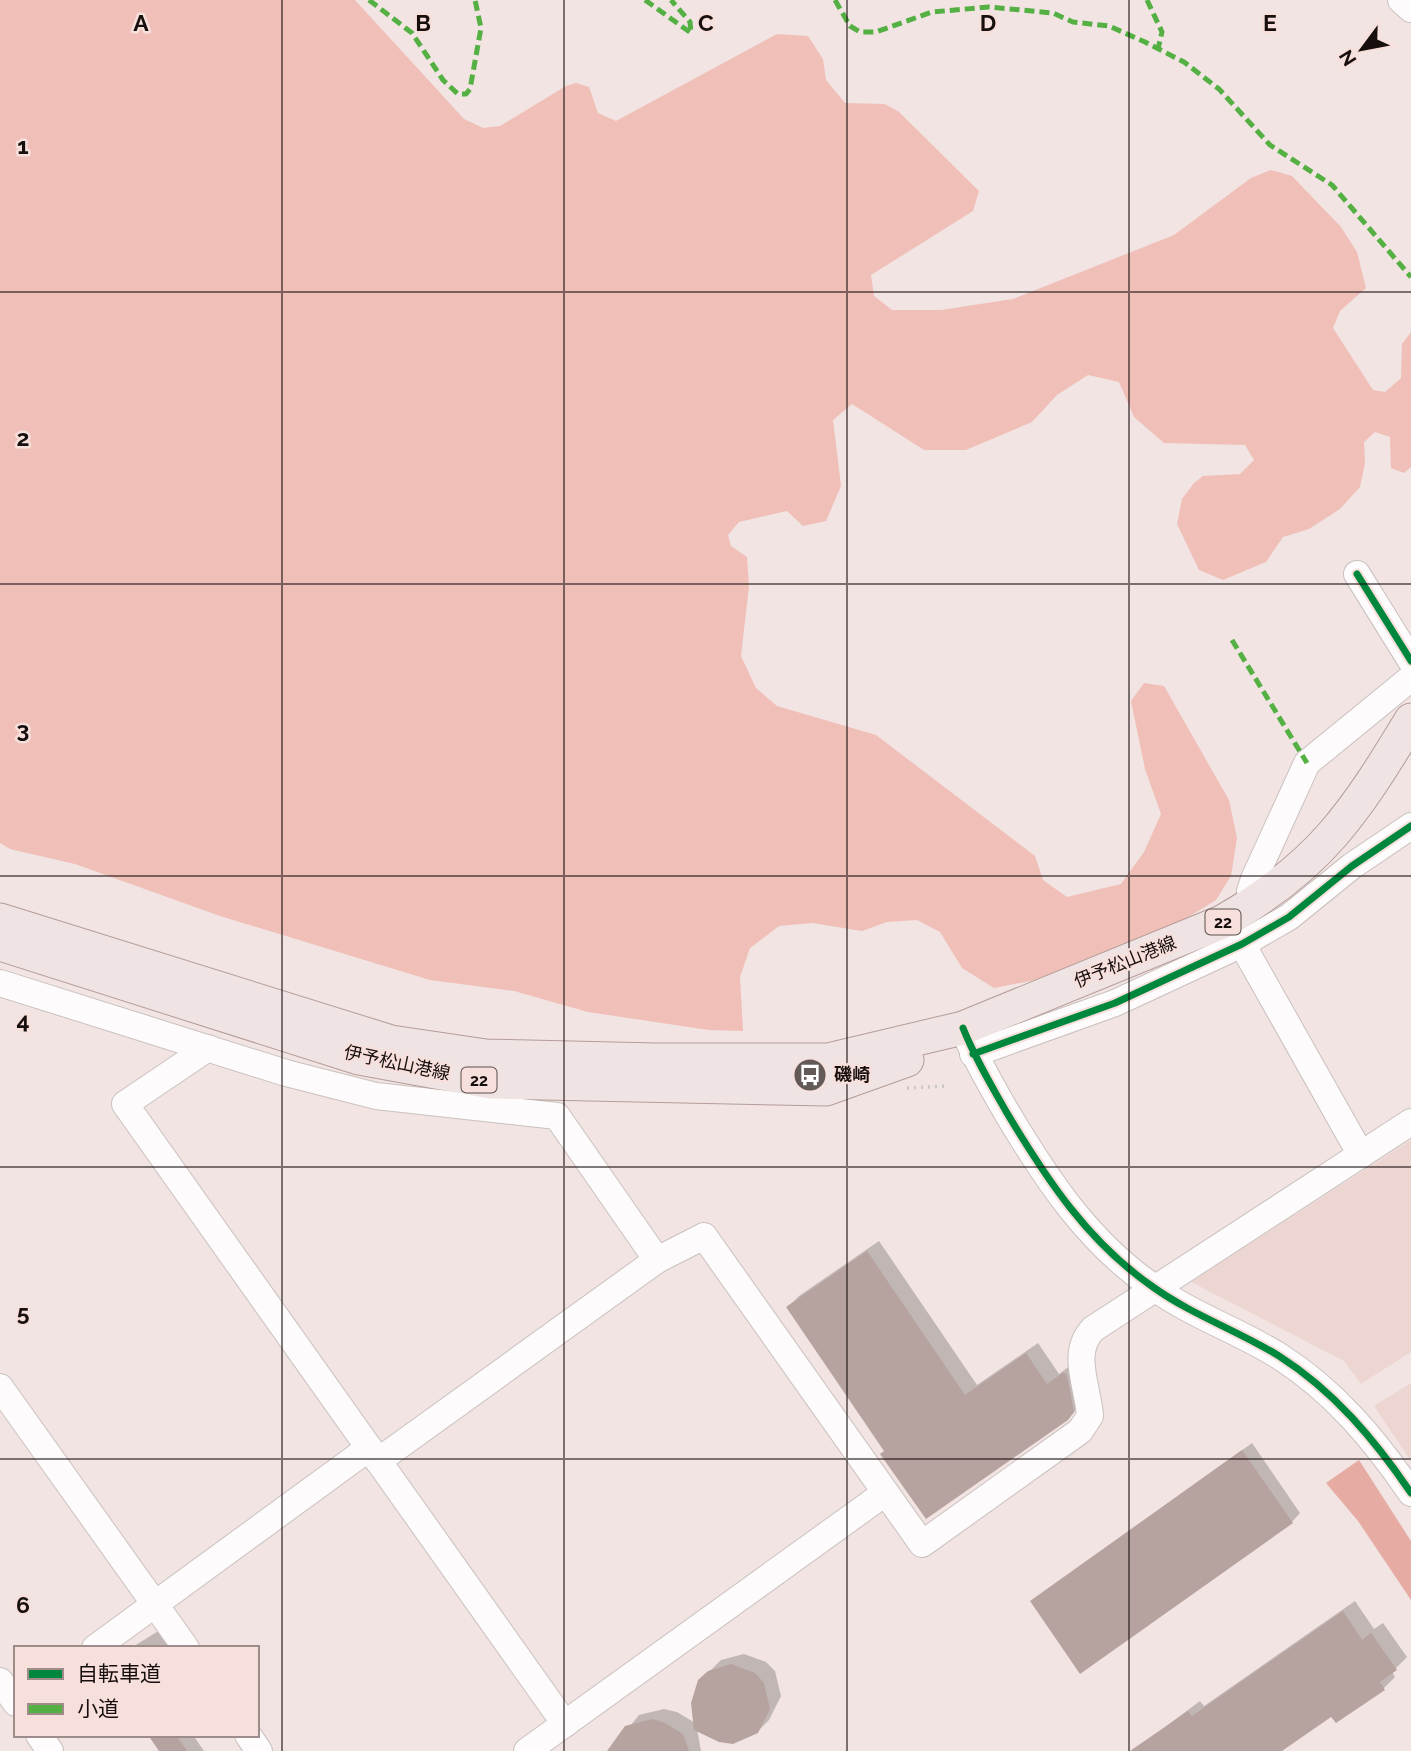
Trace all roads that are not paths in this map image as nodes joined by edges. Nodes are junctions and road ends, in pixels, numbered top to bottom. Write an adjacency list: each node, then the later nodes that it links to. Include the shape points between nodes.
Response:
1 (1401, 0): 2 (street)
2 (1411, 9)
3 (1357, 574): 4 (street)
4 (1411, 661)
5 (1411, 678): 8 (street, via 1303,768 1254,879 1250,891)
6 (1408, 730): 8 (main road, 伊予松山港線 / 22, via 1323,849)
7 (1411, 826): 11 (street, via 1289,917)
8 (1253, 904): 13 (main road, 伊予松山港線 / 22)
9 (0, 920): 13 (main road, 伊予松山港線 / 22, via 391,1042 486,1056 828,1060)
10 (0, 944): 13 (main road, 伊予松山港線 / 22, via 359,1058 491,1082 826,1089)
11 (1242, 944): 13 (street, via 1115,1003); 16 (street)
12 (0, 983): 14 (street)
13 (968, 1041): 18 (street, via 1047,1180 1082,1226)
14 (208, 1048): 17 (street, via 376,1097 557,1116); 20 (street, via 125,1104)
15 (1411, 1122): 16 (street)
16 (1361, 1155): 18 (street)
17 (657, 1260): 20 (street); 21 (street, via 704,1236)
18 (1153, 1287): 21 (street, via 1083,1339 1080,1351 1090,1416 1080,1431 922,1544); 22 (street, via 1280,1357 1334,1398 1380,1447)
19 (0, 1387): 23 (street)
20 (373, 1454): 23 (street); 30 (street)
21 (885, 1493): 30 (street)
22 (1411, 1493)
23 (155, 1604): 24 (street); 25 (street)
24 (97, 1646)
25 (185, 1646)
26 (0, 1681): 27 (street)
27 (14, 1701)
28 (14, 1706): 29 (street)
29 (0, 1717)
30 (565, 1724): 31 (street)
31 (527, 1751)

